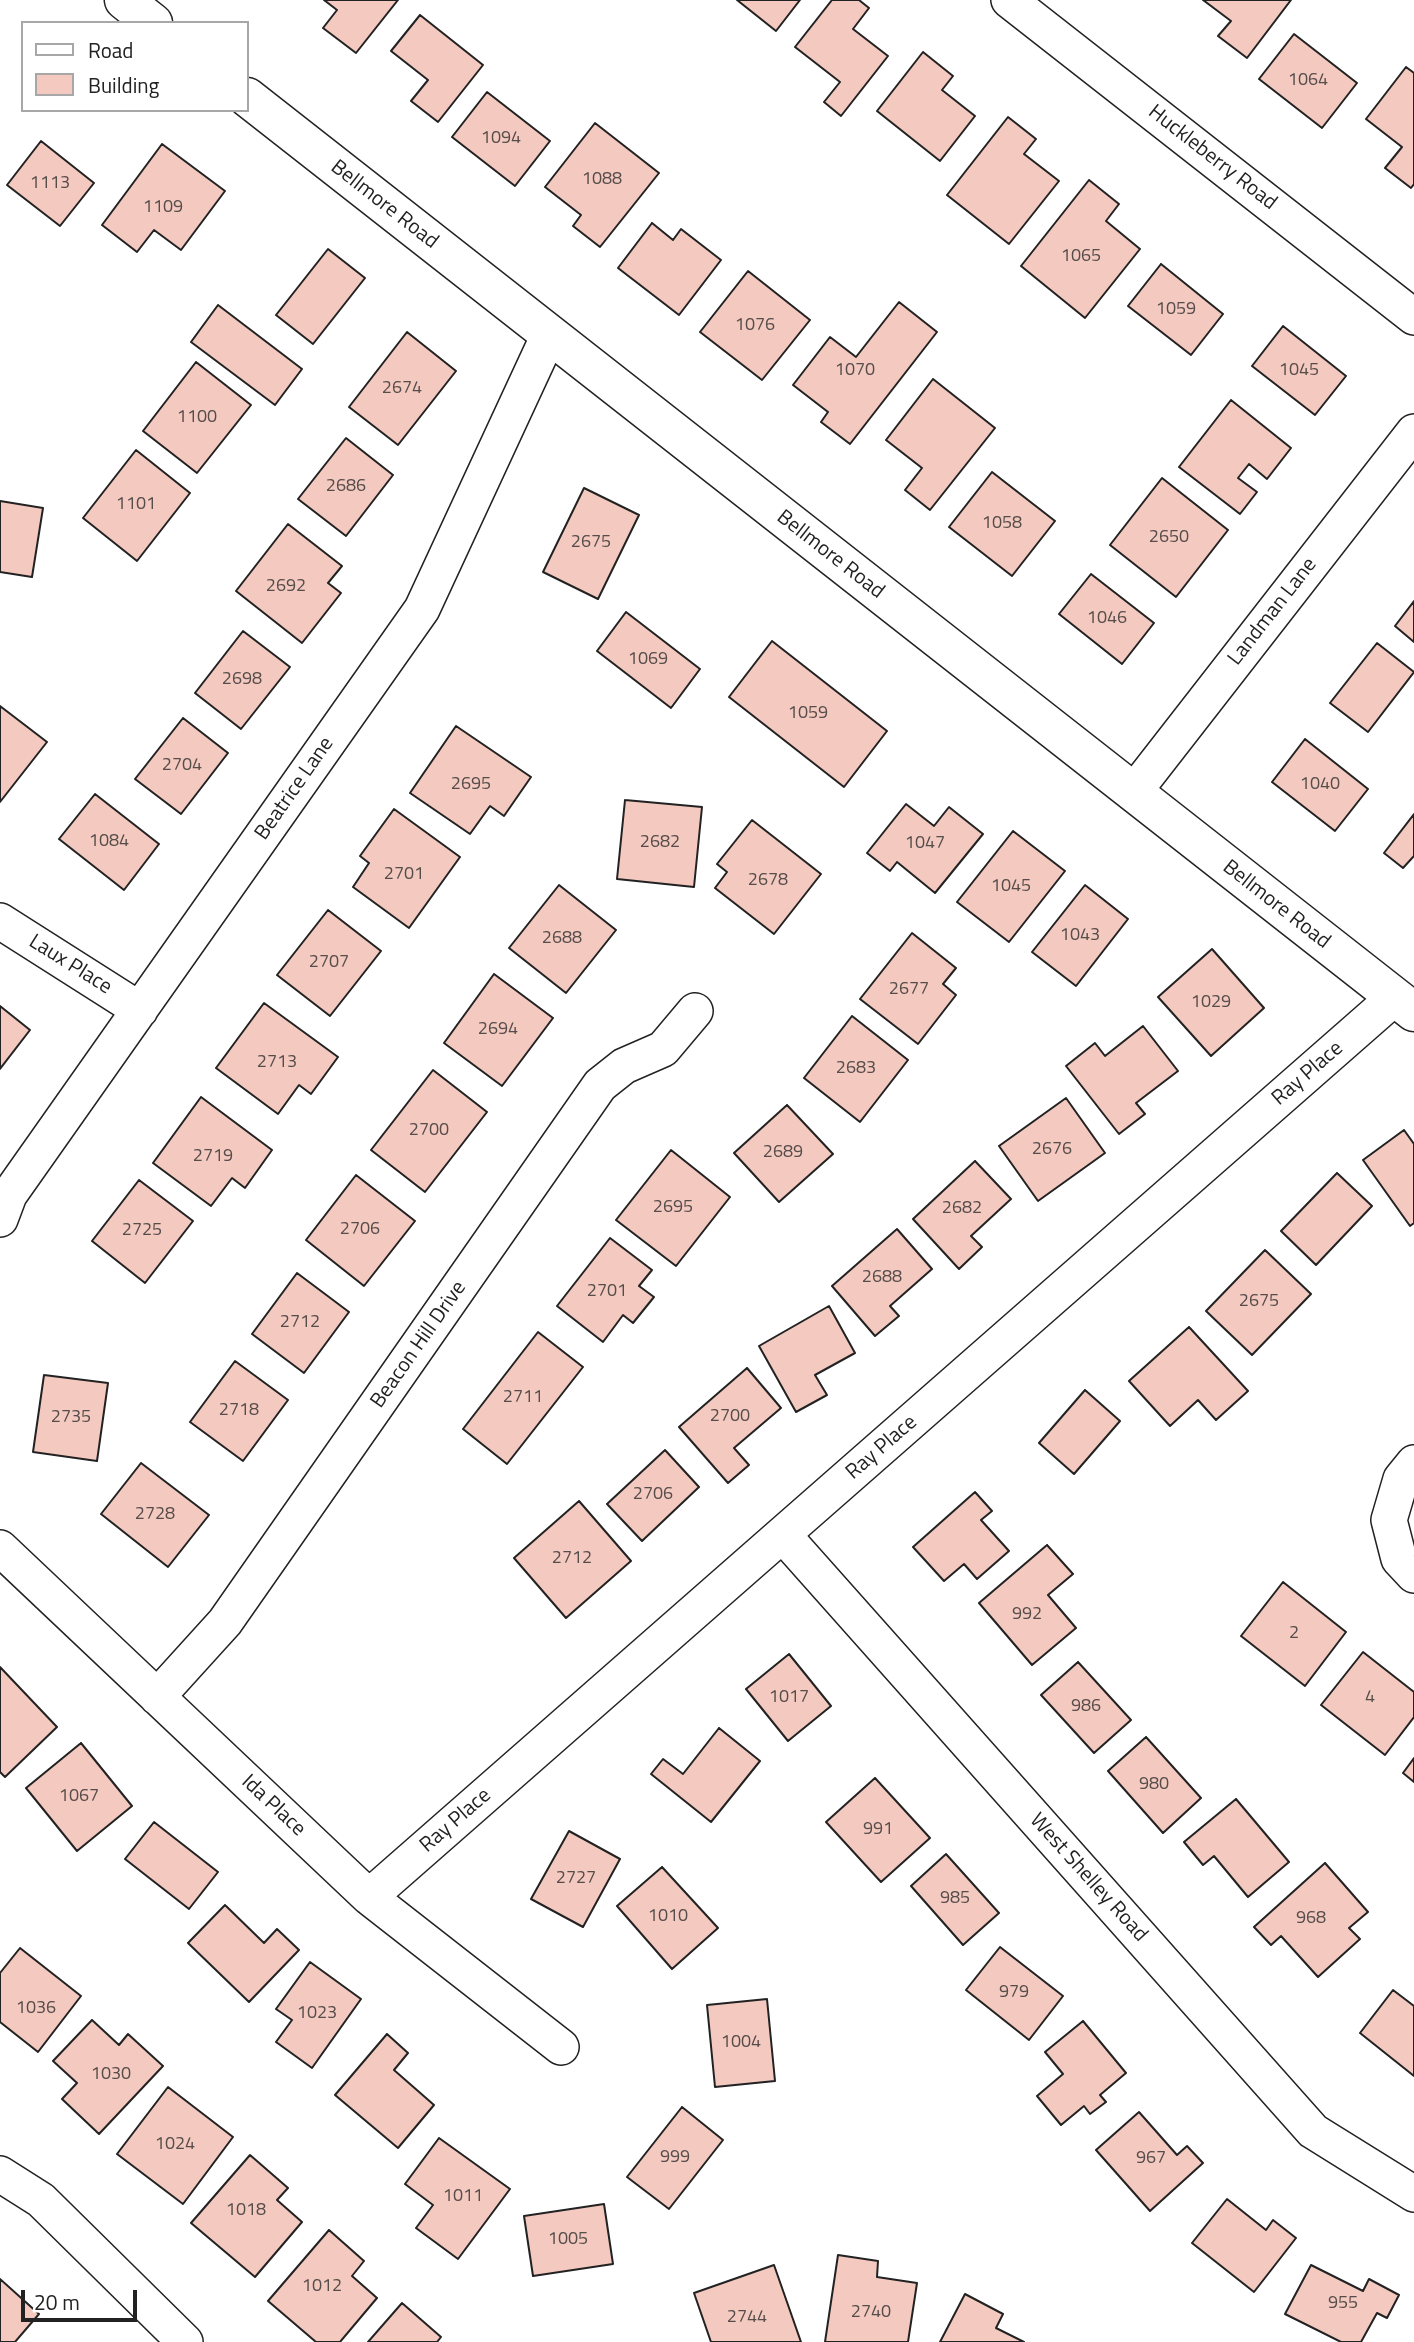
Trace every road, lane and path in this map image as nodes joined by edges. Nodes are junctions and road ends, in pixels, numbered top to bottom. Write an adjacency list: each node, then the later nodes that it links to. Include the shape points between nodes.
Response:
1 (124, 0): 3 (main road)
2 (1009, 0): 5 (street, Huckleberry Road)
3 (150, 21)
4 (248, 98): 6 (main road, Bellmore Road)
5 (1414, 317)
6 (549, 335): 8 (main road, Bellmore Road); 11 (street, Beatrice Lane, via 422,610)
7 (1414, 432): 8 (street, Landman Lane)
8 (1133, 793): 10 (main road, Bellmore Road)
9 (0, 921): 11 (street, Laux Place)
10 (1404, 1005): 15 (street, Ray Place)
11 (140, 1010): 13 (street, Beatrice Lane, via 9,1195)
12 (695, 1011): 18 (street, Beacon Hill Drive, via 663,1049 624,1066 600,1085 226,1622)
13 (0, 1219)
14 (1414, 1463): 17 (street, via 1401,1479 1389,1520 1399,1559)
15 (783, 1535): 19 (street, Ray Place); 22 (street, West Shelley Road, via 1313,2131)
16 (0, 1548): 18 (street, Ida Place)
17 (1414, 1575)
18 (158, 1697): 19 (street, Ida Place)
19 (369, 1897): 20 (street, Ida Place)
20 (561, 2047)
21 (0, 2174): 23 (street, via 41,2200)
22 (1414, 2194)
23 (185, 2342)

